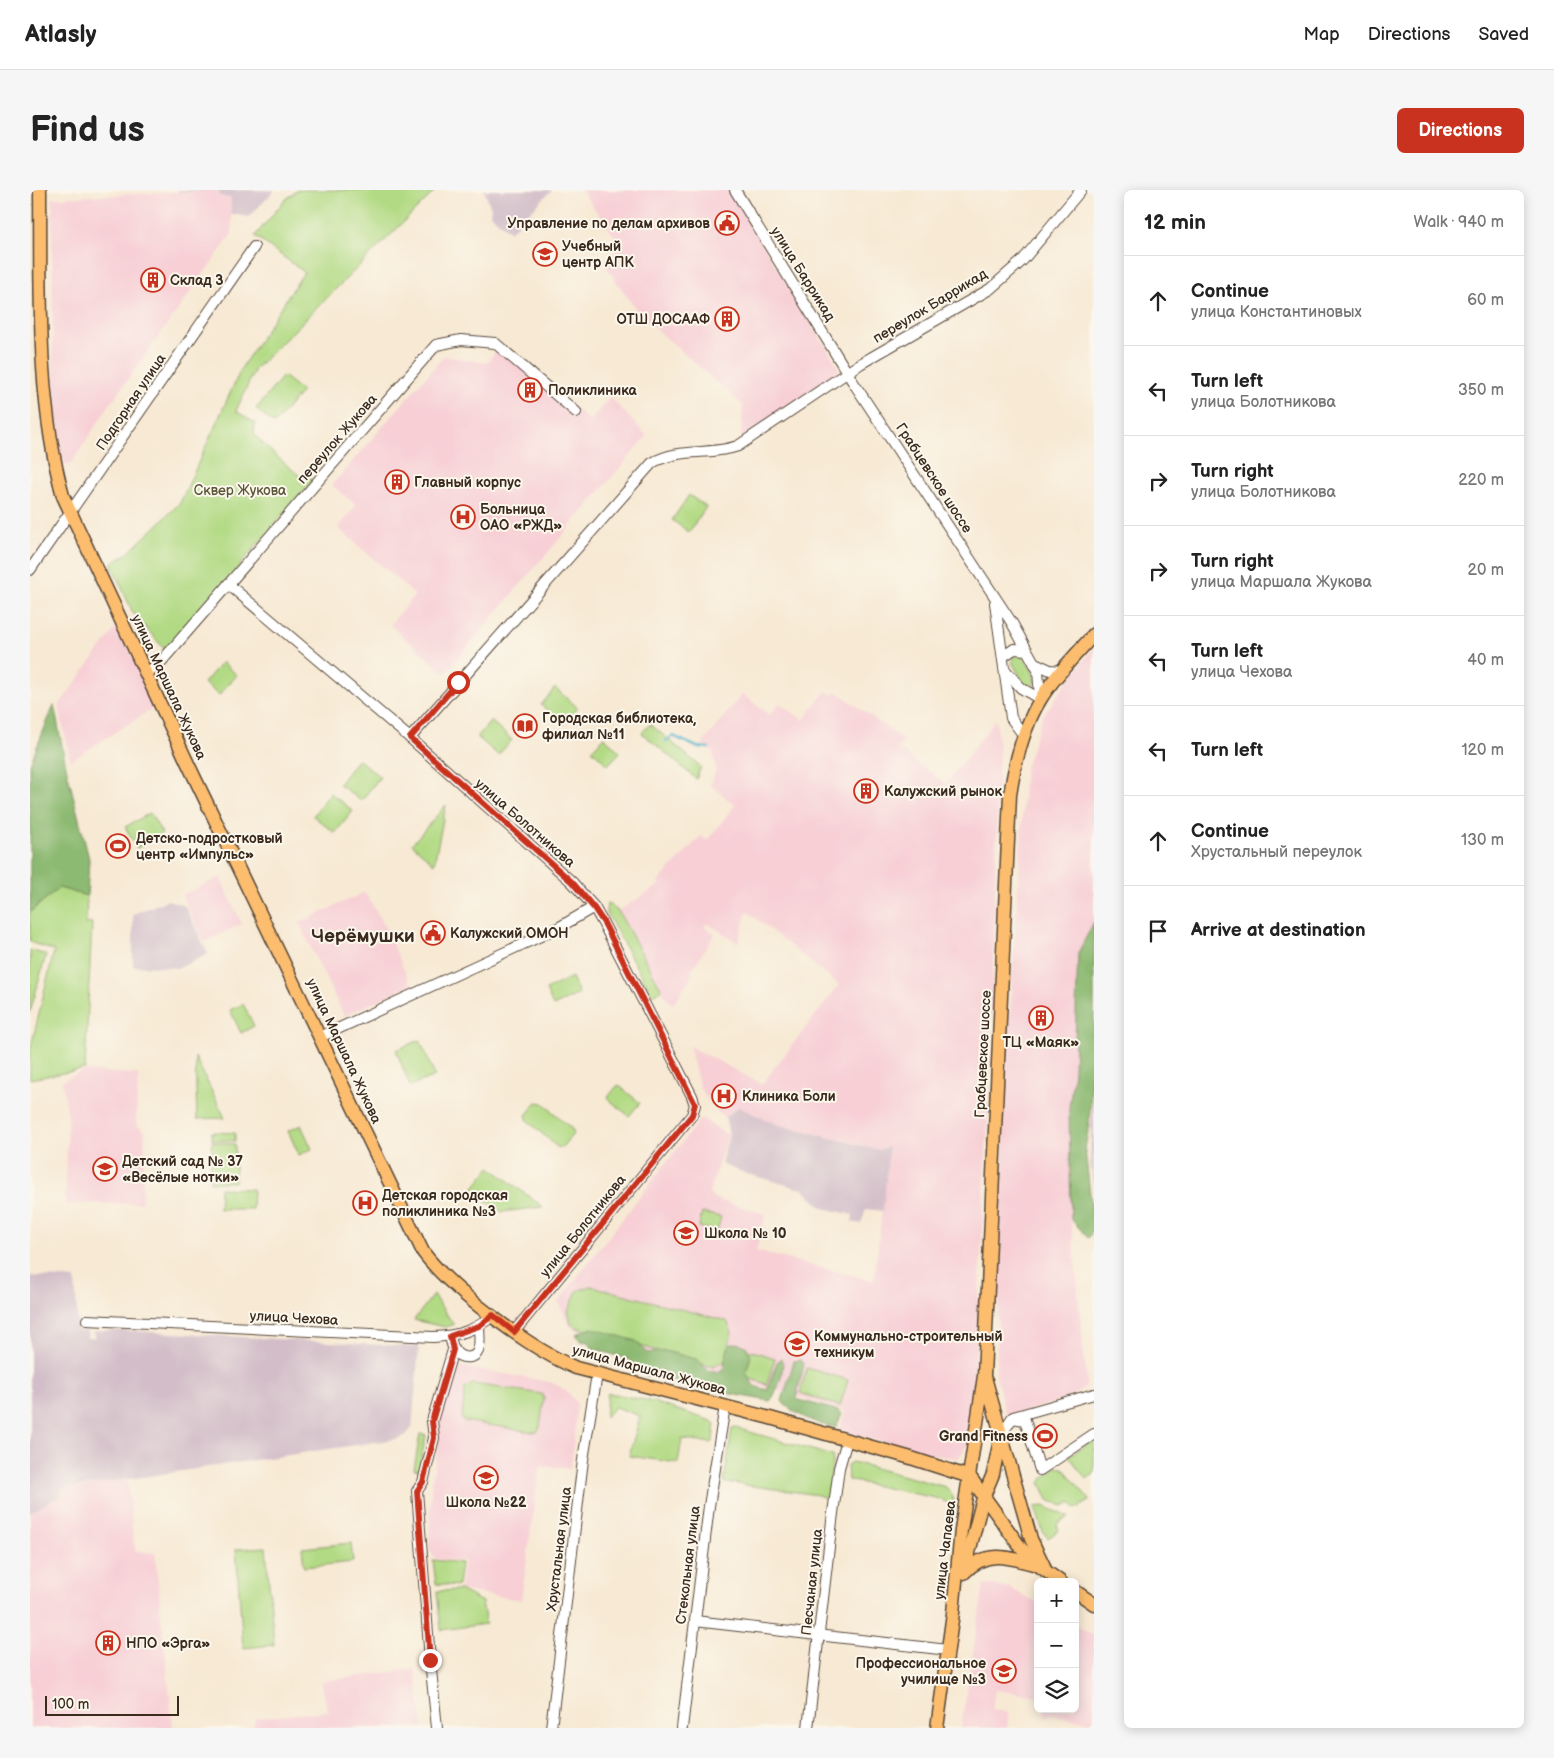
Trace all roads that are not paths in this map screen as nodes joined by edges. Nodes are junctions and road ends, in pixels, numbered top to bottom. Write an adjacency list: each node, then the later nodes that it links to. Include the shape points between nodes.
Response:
1 (40, 190): 7 (main road, улица Маршала Жукова, via 44,399 53,457)
2 (735, 190): 5 (street, улица Баррикад)
3 (1081, 190): 5 (street, переулок Баррикад, via 1022,260 990,289)
4 (254, 247): 7 (street, Подгорная улица)
5 (848, 373): 10 (street, Грабцевское шоссе); 20 (street, переулок Баррикад, via 738,446 728,450 670,454 652,463)
6 (576, 412): 9 (street, переулок Жукова, via 495,343 461,340 436,345)
7 (70, 511): 8 (street, Подгорная улица); 17 (main road, улица Маршала Жукова)
8 (30, 570)
9 (228, 584): 17 (street, переулок Жукова, via 160,663); 20 (street, улица Болотникова)
10 (995, 600): 12 (street, Грабцевское шоссе); 13 (street, Грабцевское шоссе)
11 (1094, 634): 16 (main road, Грабцевское шоссе)
12 (1026, 650): 13 (street, via 1014,649); 14 (street, Грабцевское шоссе)
13 (1004, 656): 15 (street, Грабцевское шоссе)
14 (1035, 663): 16 (street); 18 (street)
15 (1006, 671): 18 (street, via 1021,688); 19 (street, Грабцевское шоссе, via 1011,718)
16 (1062, 672): 18 (main road, Грабцевское шоссе)
17 (146, 673): 22 (main road, улица Маршала Жукова)
18 (1040, 699): 19 (main road, Грабцевское шоссе)
19 (1024, 736): 30 (main road, Грабцевское шоссе, via 1010,795)
20 (410, 738): 21 (street, улица Болотникова, via 572,882)
21 (594, 908): 22 (street, via 550,932); 26 (street, улица Болотникова, via 695,1104 692,1115)
22 (320, 1036): 23 (main road, улица Маршала Жукова, via 423,1252 458,1288)
23 (493, 1315): 25 (street, улица Чехова); 26 (main road, улица Маршала Жукова)
24 (87, 1320): 27 (street, улица Чехова, via 358,1335)
25 (479, 1326): 27 (street, улица Чехова); 28 (street, via 480,1344 475,1355 468,1358 459,1356)
26 (514, 1332): 29 (main road, улица Маршала Жукова, via 554,1359)
27 (450, 1336): 28 (street)
28 (453, 1350): 48 (street, via 432,1421 434,1438 423,1482 417,1491)
29 (597, 1374): 32 (main road, улица Маршала Жукова); 49 (street, Хрустальная улица, via 583,1460)
30 (984, 1376): 35 (main road); 37 (main road, улица Чапаева)
31 (1094, 1394): 33 (street)
32 (725, 1406): 36 (main road, улица Маршала Жукова); 45 (street, Стекольная улица)
33 (1012, 1418): 34 (street, via 1025,1420 1040,1470); 35 (street)
34 (1094, 1434)
35 (1000, 1436): 38 (main road, via 993,1474); 39 (main road)
36 (847, 1440): 37 (main road, улица Маршала Жукова); 46 (street, Песчаная улица, via 834,1503)
37 (970, 1478): 38 (main road); 44 (main road, улица Чапаева)
38 (983, 1498): 39 (main road, via 1021,1548); 40 (main road)
39 (1043, 1569): 40 (main road, via 991,1556 971,1564); 41 (main road)
40 (964, 1573): 44 (main road)
41 (1055, 1578)
42 (1079, 1594): 43 (main road)
43 (1094, 1604)
44 (953, 1613): 47 (main road, улица Чапаева)
45 (695, 1621): 46 (street); 50 (street, Стекольная улица)
46 (820, 1634): 47 (street); 51 (street, Песчаная улица)
47 (948, 1650): 52 (main road, улица Чапаева)
48 (438, 1728)
49 (551, 1728)
50 (682, 1728)
51 (808, 1728)
52 (937, 1728)

